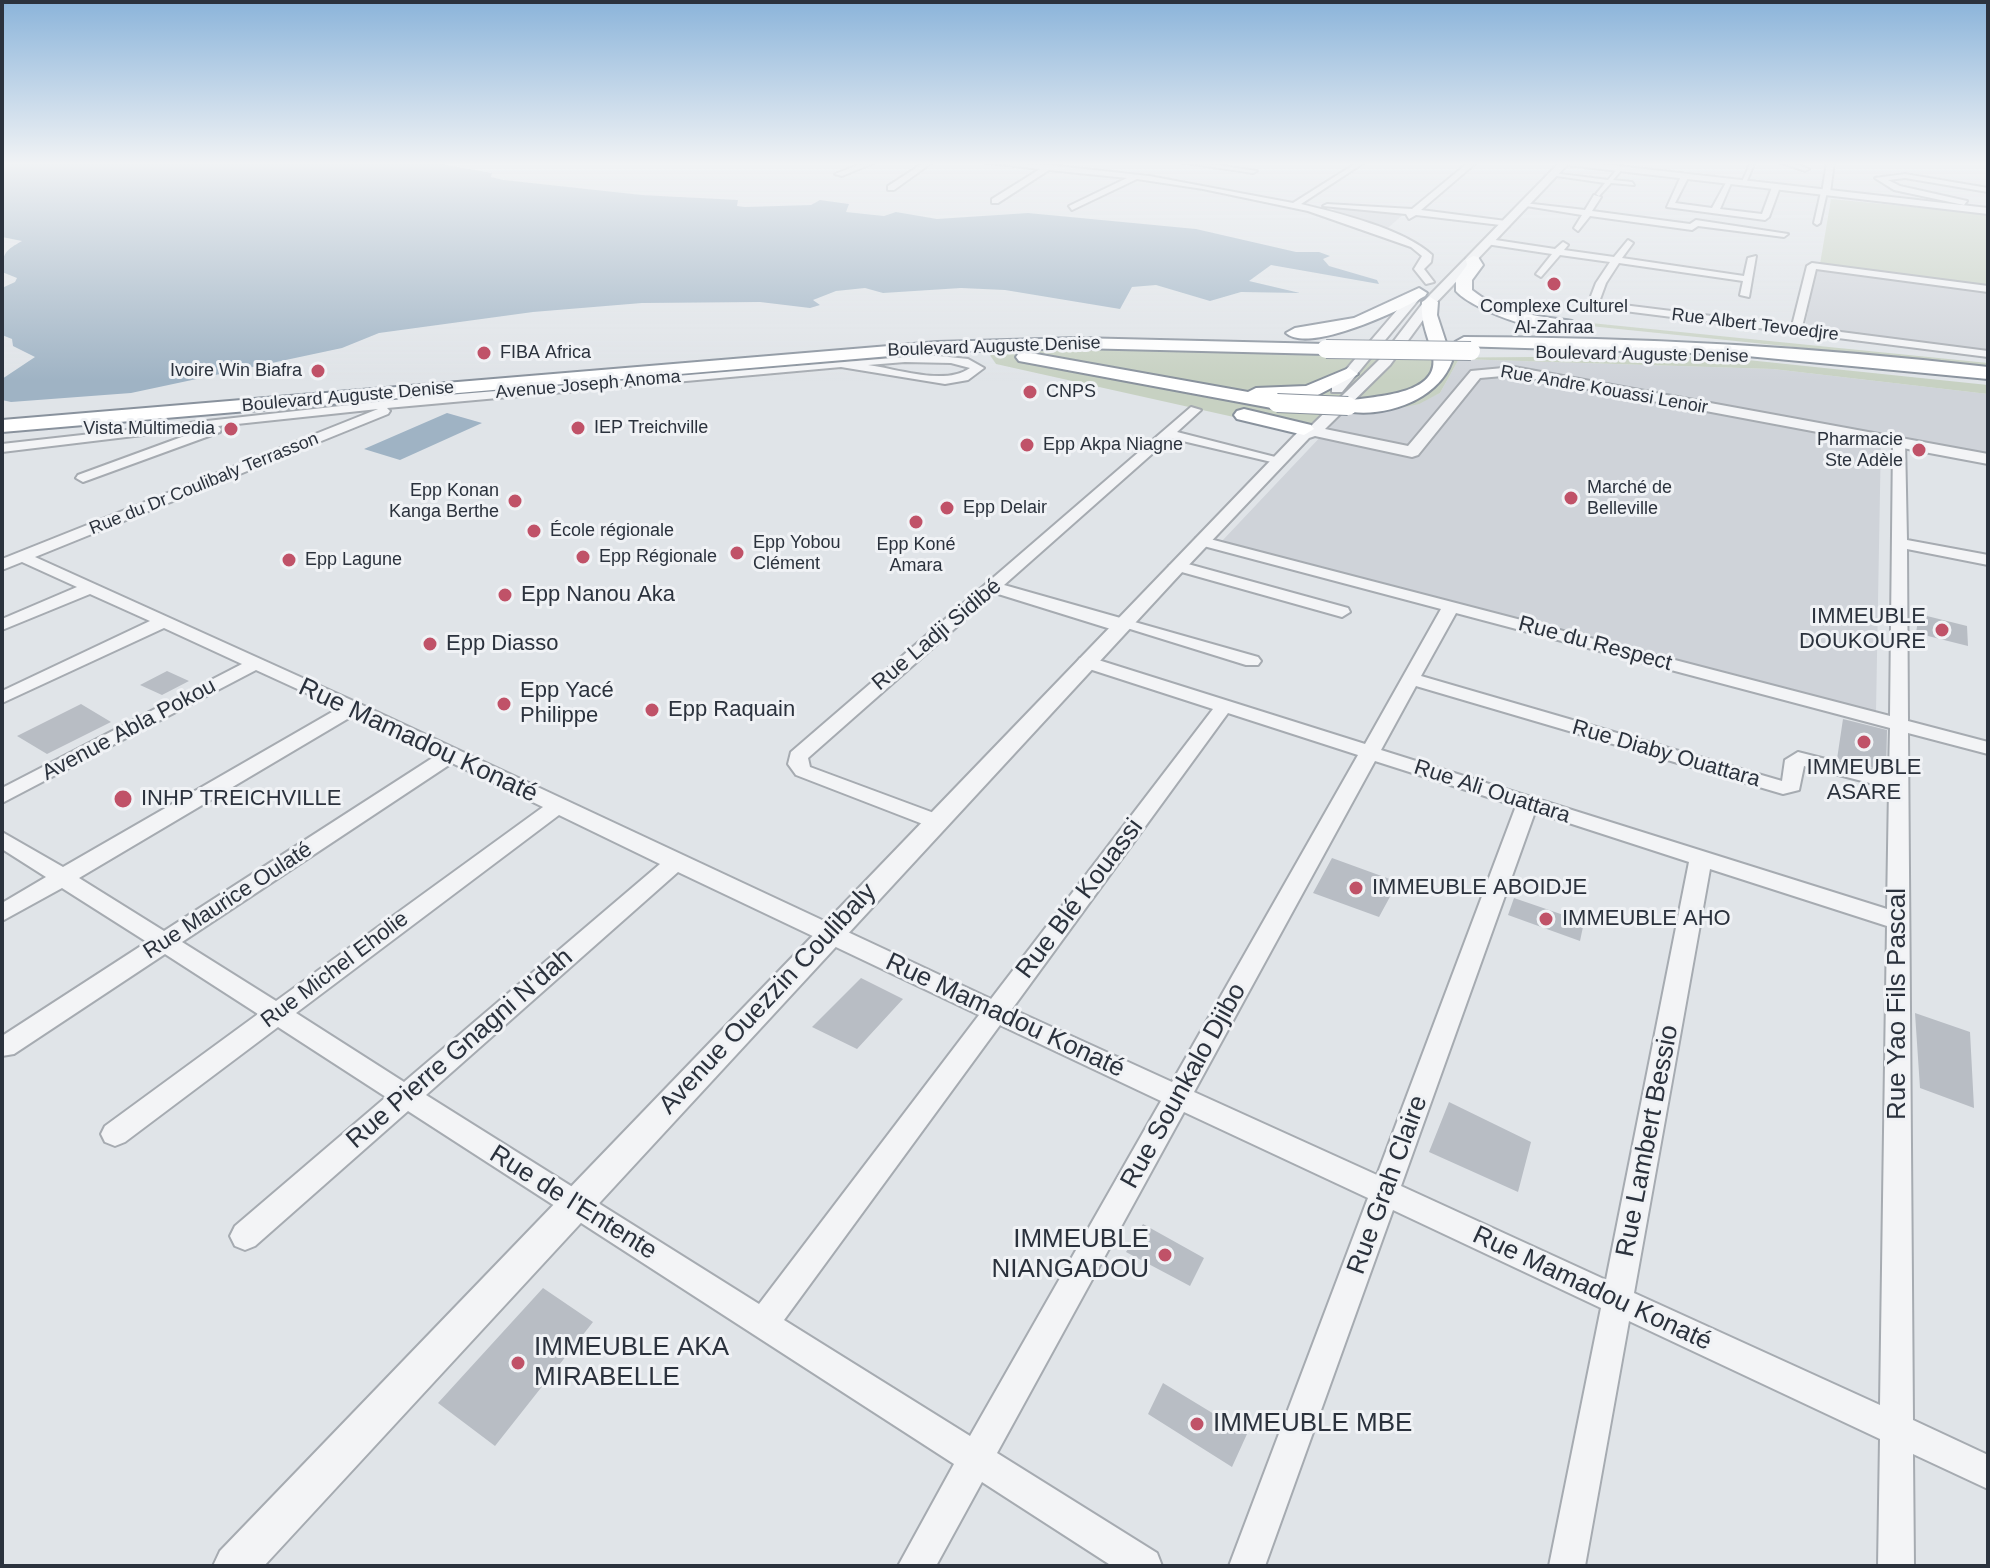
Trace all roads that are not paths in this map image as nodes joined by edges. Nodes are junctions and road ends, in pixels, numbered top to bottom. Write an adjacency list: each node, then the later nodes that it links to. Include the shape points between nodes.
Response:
1 (1397, 235): 14 (street, via 1427,255 1419,269)
2 (1495, 235): 4 (street, Avenue Ouezzin Coulibaly)
3 (1567, 239): 6 (street)
4 (1489, 242): 6 (street); 8 (street, Avenue Ouezzin Coulibaly)
5 (1628, 243): 9 (street, Rue Albert Tevoedjre)
6 (1558, 252): 9 (street); 11 (street)
7 (1753, 258): 12 (street)
8 (1473, 260): 14 (street, Avenue Ouezzin Coulibaly); 23 (highway, via 1464,291 1484,307 1519,317)
9 (1615, 261): 12 (street); 16 (street, Rue Albert Tevoedjre, via 1593,304)
10 (1439, 272): 14 (street, Avenue Ouezzin Coulibaly)
11 (1541, 274)
12 (1748, 279): 15 (street)
13 (1988, 289): 16 (street, via 1812,266)
14 (1426, 292): 17 (highway, via 1374,318 1304,333 1011,331); 21 (highway, bridge, via 1443,361 1436,378 1409,396 1367,405 1277,403 1032,358); 26 (street, Avenue Ouezzin Coulibaly); 34 (street, Avenue Ouezzin Coulibaly, via 1385,362)
15 (1745, 295)
16 (1796, 330): 22 (street, Rue Albert Tevoedjre)
17 (889, 342): 18 (highway, Boulevard Auguste Denise, via 1012,336); 32 (highway, Boulevard Auguste Denise)
18 (1324, 345): 19 (highway, Boulevard Auguste Denise, bridge); 20 (highway, Boulevard Auguste Denise, via 1077,343); 26 (highway, via 1226,355 1208,368 1223,385 1274,395 1309,392)
19 (1467, 346): 23 (highway, Boulevard Auguste Denise, via 1729,348); 27 (highway, Boulevard Auguste Denise, via 1735,356)
20 (862, 353): 21 (highway); 28 (highway, Boulevard Auguste Denise)
21 (936, 353): 34 (highway, via 1040,366)
22 (1988, 354)
23 (1878, 358): 25 (highway, Boulevard Auguste Denise)
24 (841, 364): 24 (street, Avenue Joseph Anoma, via 945,380 964,378 978,368 945,359); 29 (street, Avenue Joseph Anoma)
25 (1988, 373)
26 (1349, 374): 34 (street, Avenue Ouezzin Coulibaly)
27 (1988, 382)
28 (434, 390): 33 (highway, Boulevard Auguste Denise); 37 (highway, via 76,427 38,433)
29 (406, 403): 31 (street, Avenue Joseph Anoma); 43 (street, Rue du Dr Coulibaly Terrasson)
30 (1195, 410): 35 (street, Rue Ladji Sidibé)
31 (248, 416): 37 (street, Avenue Joseph Anoma); 40 (street)
32 (2, 417)
33 (2, 426)
34 (1307, 432): 36 (street, Rue Andre Kouassi Lenoir, via 1412,452 1476,374 1514,371); 39 (street, Avenue Ouezzin Coulibaly)
35 (1168, 434): 39 (street); 47 (street, Rue Ladji Sidibé)
36 (1900, 443): 38 (street, Rue Andre Kouassi Lenoir); 42 (street, Rue Yao Fils Pascal)
37 (2, 447)
38 (1988, 459)
39 (1280, 460): 41 (street, Avenue Ouezzin Coulibaly)
40 (83, 478)
41 (1201, 541): 46 (street, Avenue Ouezzin Coulibaly); 49 (street, Rue du Respect)
42 (1898, 543): 44 (street); 61 (street, Rue Yao Fils Pascal)
43 (23, 557): 45 (street, Rue du Dr Coulibaly Terrasson); 48 (street, Rue Mamadou Konaté)
44 (1988, 560)
45 (2, 565)
46 (1177, 566): 50 (street); 52 (street, Avenue Ouezzin Coulibaly)
47 (993, 587): 52 (street); 69 (street, Rue Ladji Sidibé, via 798,756 803,771)
48 (89, 588): 51 (street, Rue Mamadou Konaté); 53 (street)
49 (1451, 607): 57 (street, Rue Sounkalo Djibo); 61 (street, Rue du Respect)
50 (1342, 612)
51 (162, 622): 56 (street, Rue Mamadou Konaté); 58 (street)
52 (1122, 624): 54 (street); 55 (street, Avenue Ouezzin Coulibaly)
53 (2, 625)
54 (1252, 661)
55 (1086, 662): 59 (street, Rue Ali Ouattara); 69 (street, Avenue Ouezzin Coulibaly)
56 (255, 664): 60 (street, Rue Mamadou Konaté); 66 (street, Avenue Abla Pokou)
57 (1411, 679): 63 (street, Rue Sounkalo Djibo); 65 (street, Rue Diaby Ouattara, via 1783,788 1792,785 1798,758)
58 (2, 698)
59 (1224, 706): 63 (street, Rue Ali Ouattara); 78 (street, Rue Blé Kouassi)
60 (353, 708): 64 (street, Rue Mamadou Konaté); 73 (street)
61 (1899, 724): 62 (street, Rue du Respect); 65 (street, Rue Yao Fils Pascal)
62 (1988, 748)
63 (1370, 753): 67 (street, Rue Ali Ouattara); 82 (street, Rue Sounkalo Djibo)
64 (451, 755): 68 (street, Rue Mamadou Konaté); 77 (street, Rue Maurice Oulaté)
65 (1899, 784): 75 (street, Rue Yao Fils Pascal)
66 (2, 796)
67 (1528, 803): 71 (street, Rue Ali Ouattara); 84 (street, Rue Grah Claire)
68 (556, 807): 72 (street, Rue Mamadou Konaté); 79 (street, Rue Michel Eholie)
69 (935, 821): 76 (street, Avenue Ouezzin Coulibaly)
70 (2, 839): 73 (street, Rue de l'Entente)
71 (1701, 858): 75 (street, Rue Ali Ouattara); 87 (street, Rue Lambert Bessio)
72 (676, 862): 76 (street, Rue Mamadou Konaté); 81 (street, Rue Pierre Gnagni N'dah)
73 (63, 878): 74 (street); 77 (street, Rue de l'Entente)
74 (2, 913)
75 (1898, 921): 89 (street, Rue Yao Fils Pascal)
76 (827, 934): 78 (street, Rue Mamadou Konaté); 85 (street, Avenue Ouezzin Coulibaly)
77 (164, 942): 79 (street, Rue de l'Entente); 80 (street, Rue Maurice Oulaté)
78 (996, 1012): 82 (street, Rue Mamadou Konaté); 88 (street, Rue Blé Kouassi)
79 (276, 1014): 81 (street, Rue de l'Entente); 83 (street, Rue Michel Eholie)
80 (5, 1047)
81 (406, 1096): 85 (street, Rue de l'Entente); 86 (street, Rue Pierre Gnagni N'dah)
82 (1178, 1097): 84 (street, Rue Mamadou Konaté); 90 (street, Rue Sounkalo Djibo)
83 (115, 1134)
84 (1385, 1193): 87 (street, Rue Mamadou Konaté); 95 (street, Rue Grah Claire)
85 (576, 1205): 88 (street, Rue de l'Entente); 92 (street, Avenue Ouezzin Coulibaly)
86 (245, 1236)
87 (1617, 1301): 89 (street, Rue Mamadou Konaté); 96 (street, Rue Lambert Bessio)
88 (763, 1323): 90 (street, Rue de l'Entente)
89 (1897, 1430): 91 (street, Rue Mamadou Konaté); 97 (street, Rue Yao Fils Pascal)
90 (976, 1459): 93 (street, Rue Sounkalo Djibo); 94 (street, Rue de l'Entente)
91 (1988, 1472)
92 (235, 1566)
93 (916, 1566)
94 (1144, 1566)
95 (1247, 1566)
96 (1567, 1566)
97 (1896, 1566)

